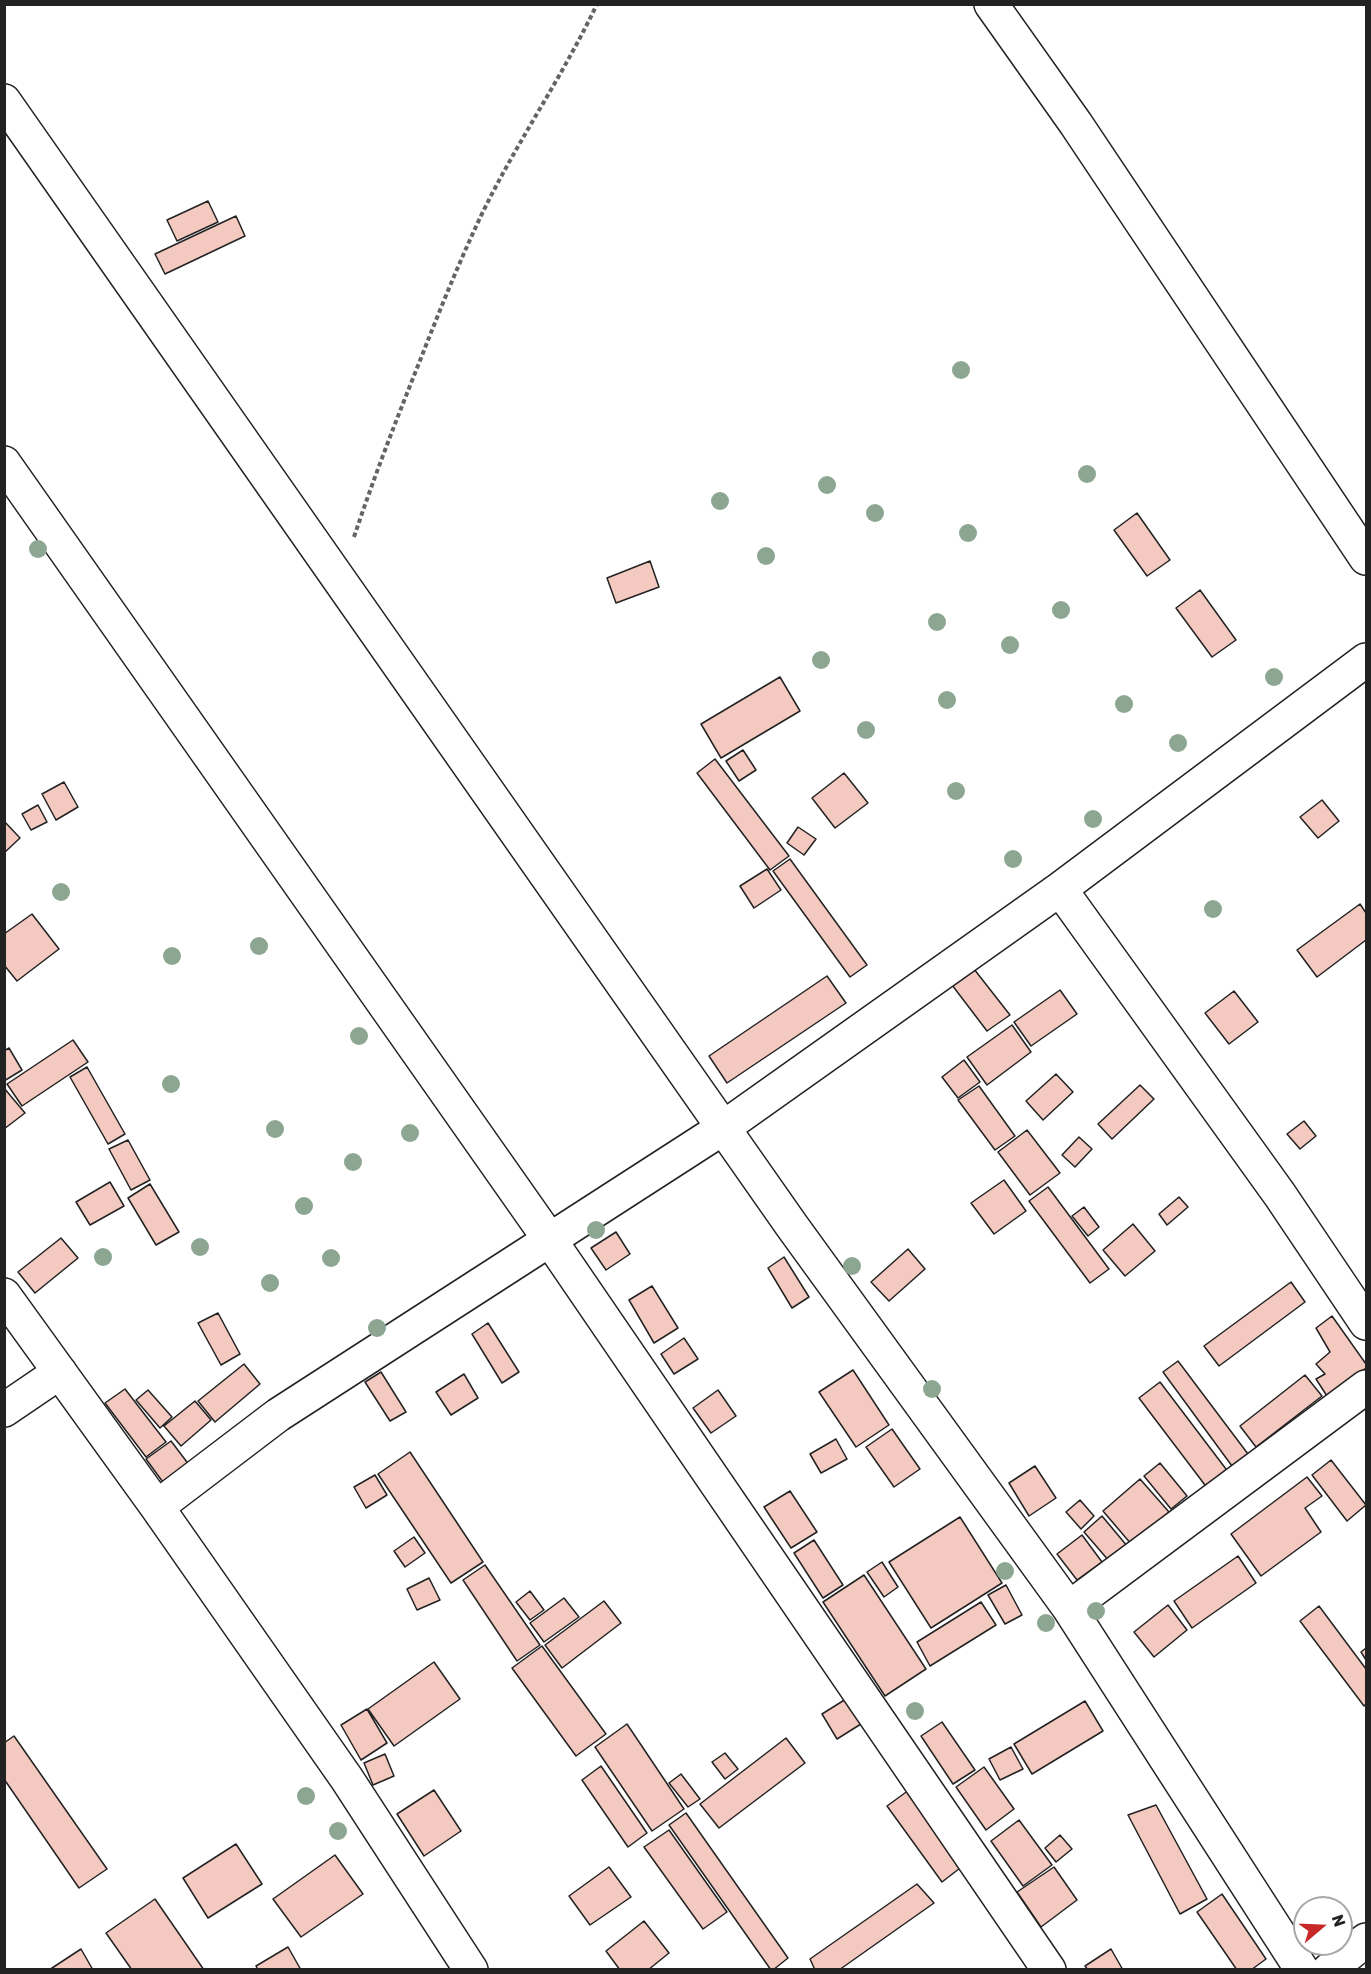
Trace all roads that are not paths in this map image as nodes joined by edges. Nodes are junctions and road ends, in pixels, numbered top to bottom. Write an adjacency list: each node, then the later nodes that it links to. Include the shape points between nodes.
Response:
1 (991, 4): 4 (street, via 1076,124)
2 (4, 101): 7 (street)
3 (4, 463): 8 (street)
4 (1366, 558)
5 (1366, 660): 6 (street)
6 (1060, 889): 7 (street); 10 (street, via 1280,1195)
7 (723, 1128): 8 (street); 15 (street)
8 (550, 1240): 14 (street, via 278,1415); 18 (street)
9 (4, 1295): 11 (street)
10 (1366, 1323)
11 (60, 1372): 13 (street); 14 (street)
12 (1366, 1387): 15 (street)
13 (4, 1410)
14 (157, 1507): 17 (street, via 347,1779)
15 (1069, 1608): 19 (street)
16 (1366, 1940): 20 (street)
17 (471, 1970)
18 (1050, 1970)
19 (1302, 1970)
20 (1329, 1970)

